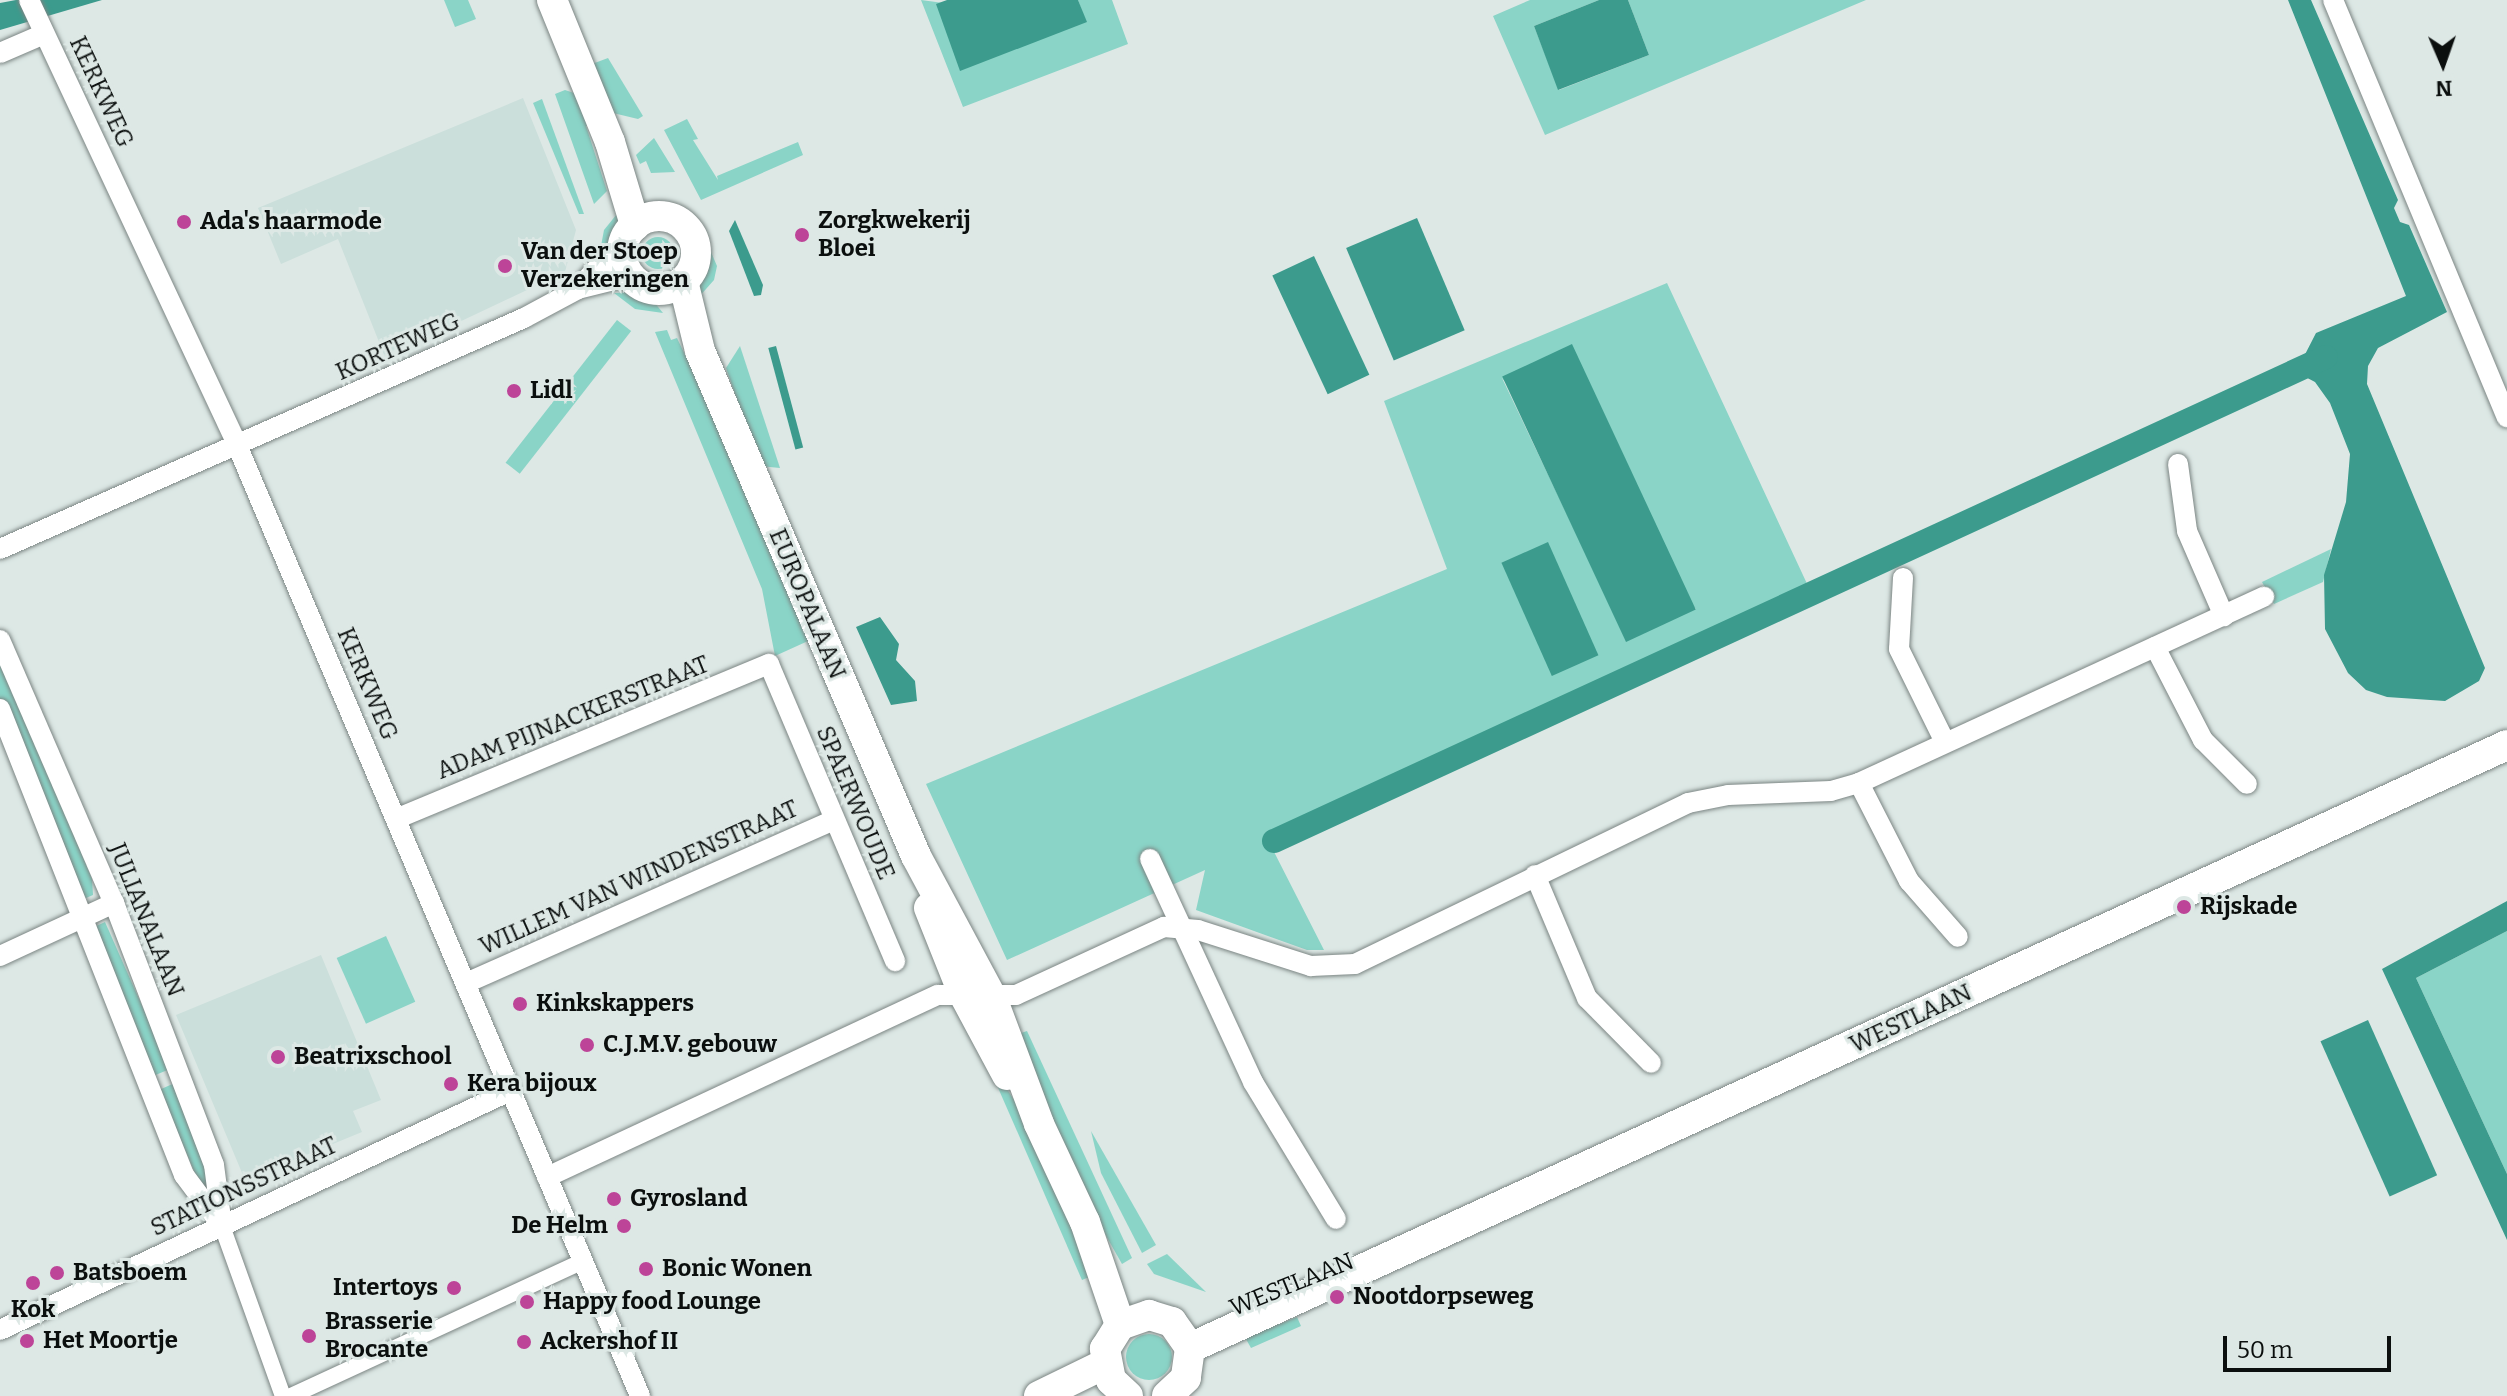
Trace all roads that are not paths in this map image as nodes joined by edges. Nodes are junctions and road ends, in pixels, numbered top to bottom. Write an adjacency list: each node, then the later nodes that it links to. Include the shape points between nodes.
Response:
1 (29, 0): 4 (street, KERKWEG)
2 (552, 0): 6 (main road)
3 (2333, 0): 9 (street)
4 (42, 29): 5 (street); 10 (street, KERKWEG)
5 (0, 53)
6 (646, 220): 7 (main road); 8 (main road, via 679,222 694,239 695,262)
7 (626, 266): 8 (main road); 10 (street, KORTEWEG, via 594,271 578,289 384,383)
8 (670, 286): 37 (main road, EUROPALAAN)
9 (2507, 417)
10 (237, 445): 12 (street, KORTEWEG); 26 (street, KERKWEG)
11 (2178, 464): 15 (street, via 2187,531)
12 (0, 549)
13 (1903, 578): 21 (street, via 1899,649)
14 (2264, 597): 15 (street)
15 (2224, 616): 17 (street)
16 (0, 640): 30 (street, JULIANALAAN)
17 (2155, 647): 21 (street); 24 (street, via 2203,740)
18 (769, 664): 26 (street, ADAM PIJNACKERSTRAAT); 27 (street, SPAERWOUDE)
19 (0, 709): 31 (street, JULIANALAAN)
20 (2507, 729): 25 (main road, WESTLAAN)
21 (1945, 742): 23 (street)
22 (2507, 745): 25 (main road, WESTLAAN)
23 (1859, 783): 29 (street, via 1831,791 1696,801); 33 (street, via 1909,881)
24 (2247, 784)
25 (2416, 787): 46 (main road, WESTLAAN, via 1523,1200)
26 (396, 819): 36 (street, KERKWEG)
27 (833, 820): 35 (street, SPAERWOUDE); 36 (street, WILLEM VAN WINDENSTRAAT)
28 (1150, 859): 32 (street)
29 (1535, 875): 32 (street, via 1342,967 1311,966); 38 (street, via 1587,998)
30 (114, 903): 31 (street); 42 (street, JULIANALAAN, via 214,1165)
31 (80, 918): 34 (street); 42 (street, JULIANALAAN, via 184,1175)
32 (1178, 926): 37 (street, via 1149,933 1016,995); 41 (street, via 1253,1082)
33 (1958, 937)
34 (0, 956)
35 (895, 961)
36 (466, 983): 39 (street, KERKWEG)
37 (976, 995): 40 (street, via 917,1003); 44 (main road, EUROPALAAN)
38 (1651, 1063)
39 (510, 1091): 40 (street, KERKWEG); 42 (street, STATIONSSTRAAT)
40 (547, 1177): 43 (street, KERKWEG)
41 (1336, 1219)
42 (222, 1226): 45 (street, STATIONSSTRAAT); 49 (street, JULIANALAAN)
43 (583, 1261): 50 (street); 51 (street, KERKWEG)
44 (1131, 1320): 46 (main road, via 1161,1317); 47 (main road, via 1107,1343)
45 (0, 1330)
46 (1186, 1340): 48 (main road, via 1189,1371)
47 (1112, 1386): 52 (main road)
48 (1174, 1394)
49 (283, 1396)
50 (291, 1396)
51 (640, 1396)
52 (1039, 1396)

